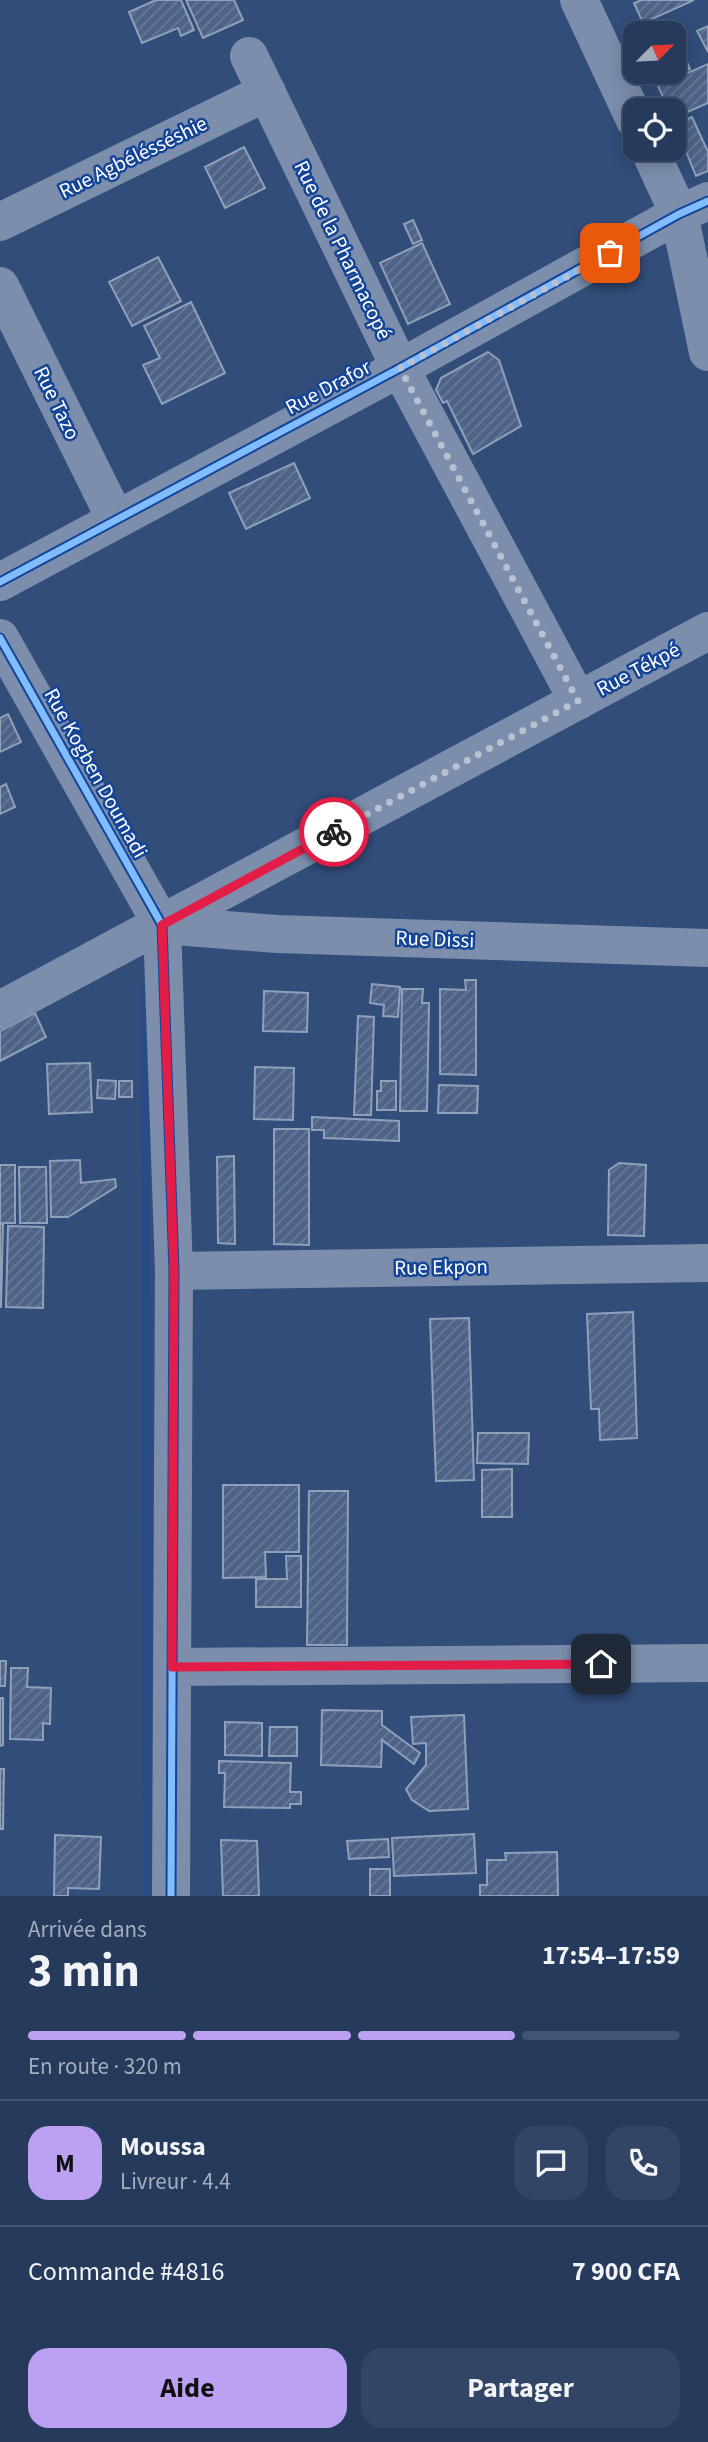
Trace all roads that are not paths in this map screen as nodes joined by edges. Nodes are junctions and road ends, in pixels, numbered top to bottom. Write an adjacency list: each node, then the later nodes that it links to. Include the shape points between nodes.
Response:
1 (579, 0): 4 (street)
2 (249, 56): 3 (street, Rue de la Pharmacopé)
3 (267, 92): 7 (street, Rue Agbélésséshie); 11 (street, Rue de la Pharmacopé)
4 (625, 98)
5 (658, 161): 6 (street)
6 (694, 208): 10 (street); 11 (street, Rue Drafor)
7 (0, 222)
8 (0, 286): 9 (street, Rue Tazo)
9 (11, 339): 12 (street, Rue Tazo)
10 (708, 352)
11 (400, 368): 12 (street, Rue Drafor); 16 (street, Rue de la Pharmacopé)
12 (116, 520): 13 (street, Rue Drafor)
13 (0, 582)
14 (708, 631): 16 (street, Rue Tékpé)
15 (0, 638): 17 (street, Rue Kogben Doumadi)
16 (578, 701): 17 (street, Rue Tékpé)
17 (162, 925): 18 (street, Rue Dissi, via 276,934); 19 (street, Rue Tékpé); 21 (street)
18 (708, 948)
19 (0, 1010)
20 (708, 1263): 21 (street, Rue Ekpon)
21 (174, 1271): 23 (street)
22 (708, 1663): 23 (street)
23 (172, 1667): 24 (street)
24 (171, 1896)

